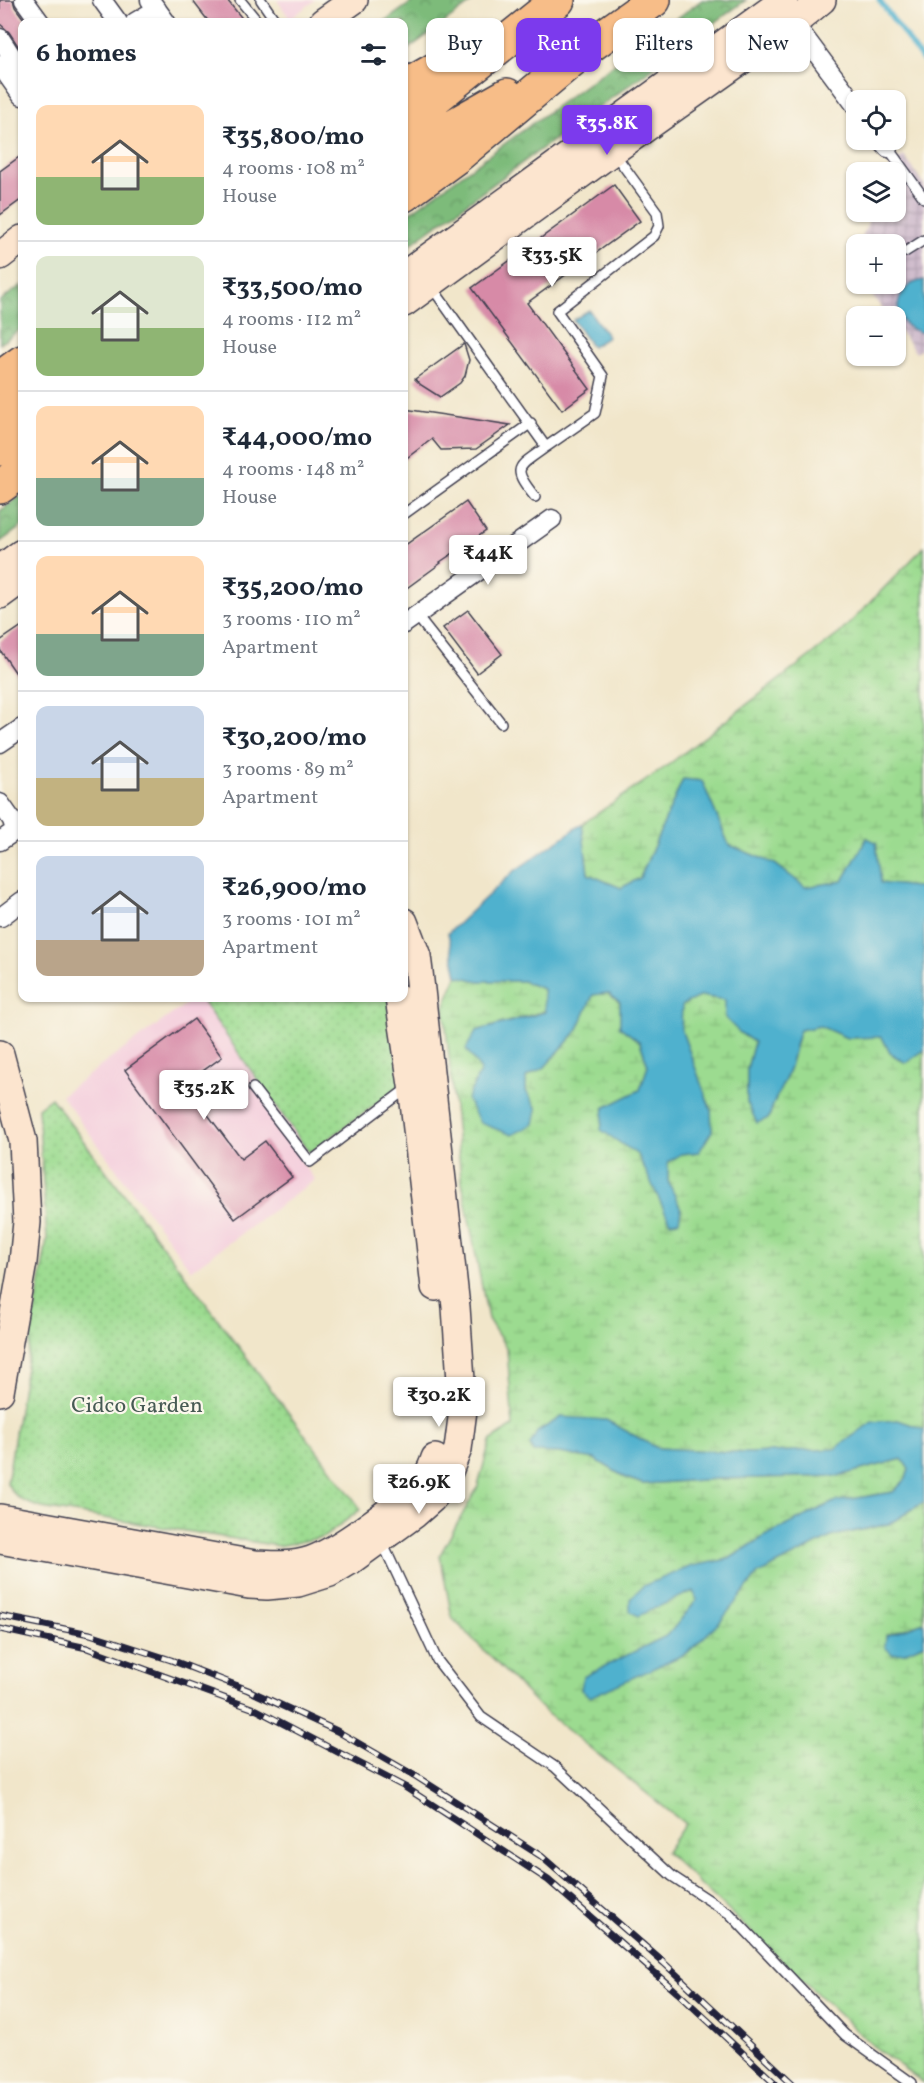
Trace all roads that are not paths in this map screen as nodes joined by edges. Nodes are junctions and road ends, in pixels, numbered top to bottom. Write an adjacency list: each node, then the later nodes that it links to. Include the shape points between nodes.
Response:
1 (24, 0): 11 (street)
2 (102, 0): 12 (street)
3 (240, 0): 14 (lane)
4 (261, 0): 15 (lane)
5 (354, 0): 16 (street)
6 (654, 0): 18 (highway)
7 (822, 0): 10 (street)
8 (554, 2): 25 (highway); 28 (highway)
9 (158, 10): 13 (street)
10 (789, 12): 27 (street)
11 (37, 18)
12 (115, 18)
13 (143, 18)
14 (255, 18)
15 (273, 18)
16 (329, 18)
17 (0, 38): 22 (street)
18 (601, 38)
19 (726, 57): 30 (street)
20 (726, 57): 38 (street)
21 (0, 64): 26 (street)
22 (18, 66)
23 (546, 72): 31 (highway, via 438,134)
24 (558, 72): 32 (highway)
25 (408, 85)
26 (18, 90)
27 (846, 92)
28 (408, 120)
29 (889, 150): 33 (lane)
30 (613, 151): 38 (street); 46 (lane, via 657,212 658,226 654,236 557,311 603,376 595,413)
31 (408, 156)
32 (408, 192)
33 (924, 198)
34 (924, 240): 36 (lane)
35 (18, 242): 37 (street)
36 (906, 251)
37 (0, 256)
38 (416, 275): 39 (street); 44 (lane)
39 (408, 294)
40 (18, 365): 41 (highway)
41 (0, 378)
42 (18, 400): 43 (highway)
43 (0, 413)
44 (531, 423): 46 (lane); 51 (lane)
45 (18, 436): 47 (highway)
46 (546, 447): 50 (lane, via 521,466 519,472)
47 (0, 449)
48 (18, 474): 49 (highway)
49 (0, 487)
50 (536, 497)
51 (408, 511)
52 (552, 519): 57 (street)
53 (18, 556): 54 (street)
54 (0, 569)
55 (18, 582): 56 (street)
56 (0, 595)
57 (410, 620): 58 (lane)
58 (501, 723)
59 (18, 731): 60 (street)
60 (0, 743)
61 (0, 803): 62 (street, via 14,827)
62 (0, 841)
63 (18, 904): 64 (street)
64 (1, 917)
65 (408, 932): 68 (street, via 417,956)
66 (400, 1002): 68 (street)
67 (0, 1054): 70 (street, via 23,1141 27,1222)
68 (422, 1081): 69 (lane, via 310,1162); 72 (street, via 456,1307 461,1431 444,1484 416,1514)
69 (253, 1088)
70 (0, 1392)
71 (0, 1518): 72 (street, via 271,1565 297,1563)
72 (378, 1529): 73 (street, via 350,1561 314,1579 267,1586); 74 (lane, via 437,1660 481,1717 555,1767 672,1876 730,1914 845,2035)
73 (0, 1540)
74 (912, 2083)

